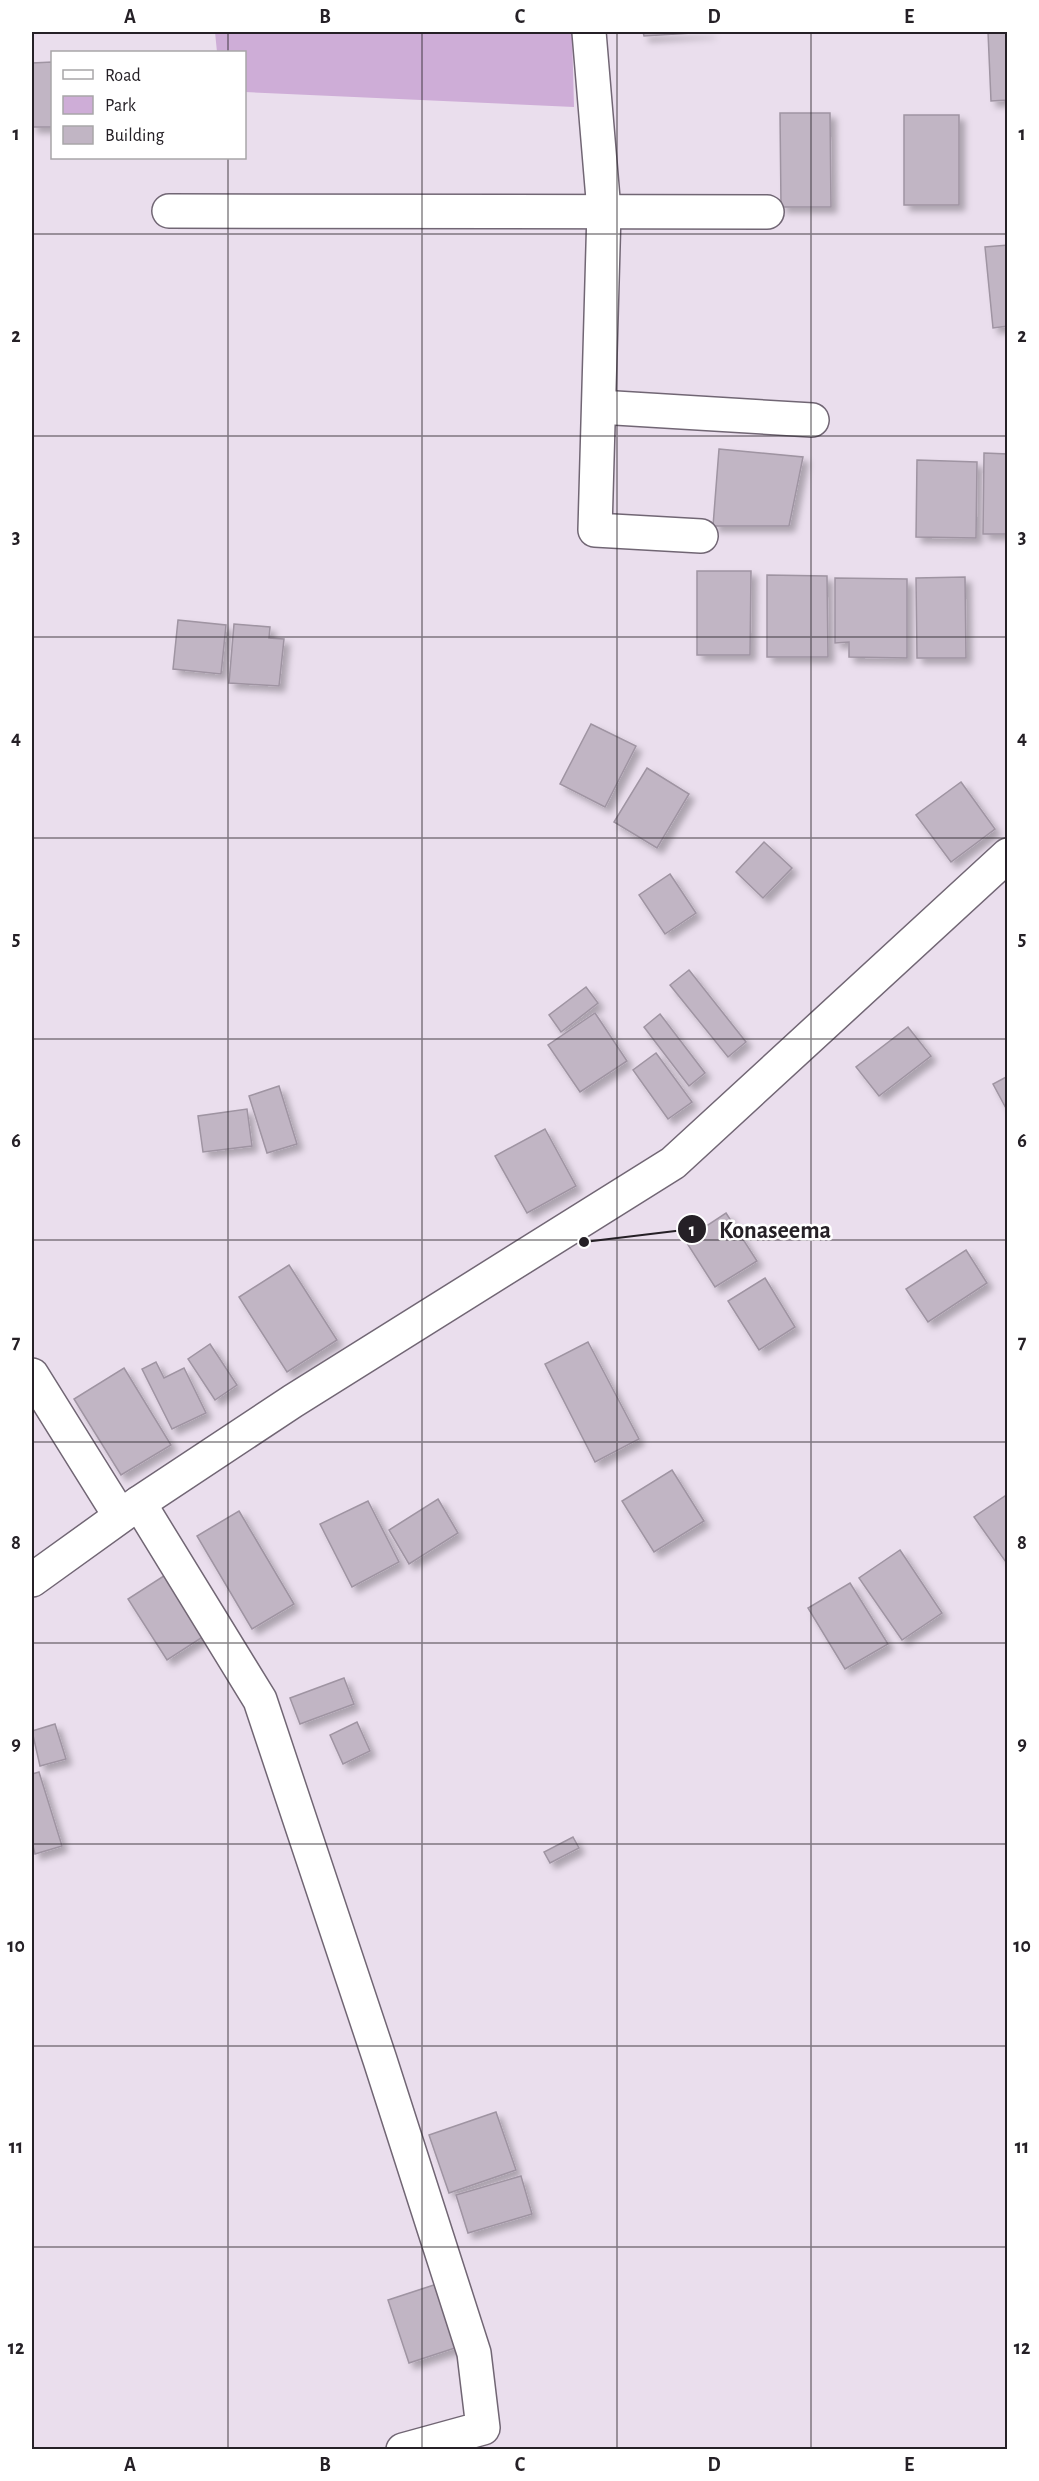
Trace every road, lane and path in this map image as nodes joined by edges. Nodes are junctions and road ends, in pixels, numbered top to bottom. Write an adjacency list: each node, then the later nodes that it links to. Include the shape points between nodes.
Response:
1 (589, 32): 3 (street)
2 (169, 211): 3 (street)
3 (604, 211): 4 (street); 5 (street)
4 (767, 212)
5 (599, 407): 6 (street); 7 (street, via 595,530)
6 (812, 420)
7 (701, 536)
8 (1008, 855): 10 (street, via 673,1163 303,1394)
9 (32, 1375): 10 (street)
10 (130, 1510): 11 (street); 12 (street, via 260,1700 474,2353 483,2428)
11 (32, 1580)
12 (403, 2450)

